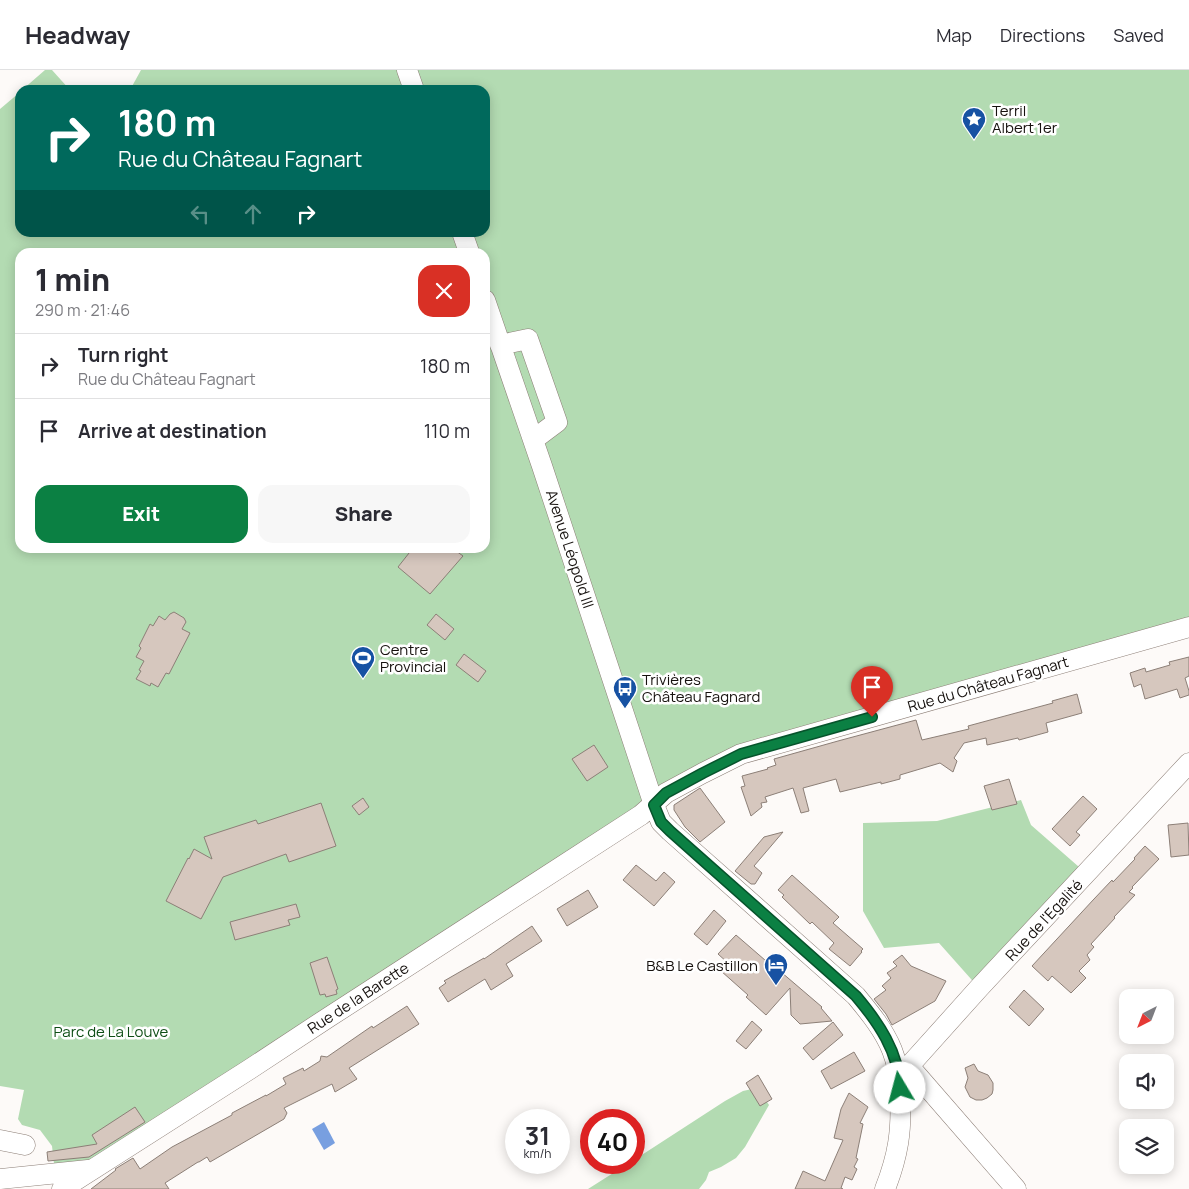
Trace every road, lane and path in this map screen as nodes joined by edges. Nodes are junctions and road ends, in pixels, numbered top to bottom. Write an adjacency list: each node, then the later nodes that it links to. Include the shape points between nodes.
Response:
1 (407, 70): 2 (street)
2 (412, 85)
3 (490, 315): 4 (street, Avenue Léopold III)
4 (500, 344): 5 (street, Avenue Léopold III); 5 (street, via 528,340 557,422)
5 (533, 440): 8 (street, Avenue Léopold III)
6 (1189, 627): 8 (street, Rue du Château Fagnart, via 741,754)
7 (1189, 763): 9 (street, Rue de l'Egalité)
8 (653, 801): 9 (street, Avenue Léopold III, via 661,822 670,831 856,996 872,1015); 12 (street, Rue de la Barette, via 641,814)
9 (904, 1072): 15 (street, via 899,1141); 16 (street)
10 (0, 1140): 11 (street)
11 (25, 1145)
12 (92, 1169): 13 (street); 14 (street, Rue de la Barette)
13 (10, 1181)
14 (62, 1189)
15 (885, 1189)
16 (1016, 1189)

